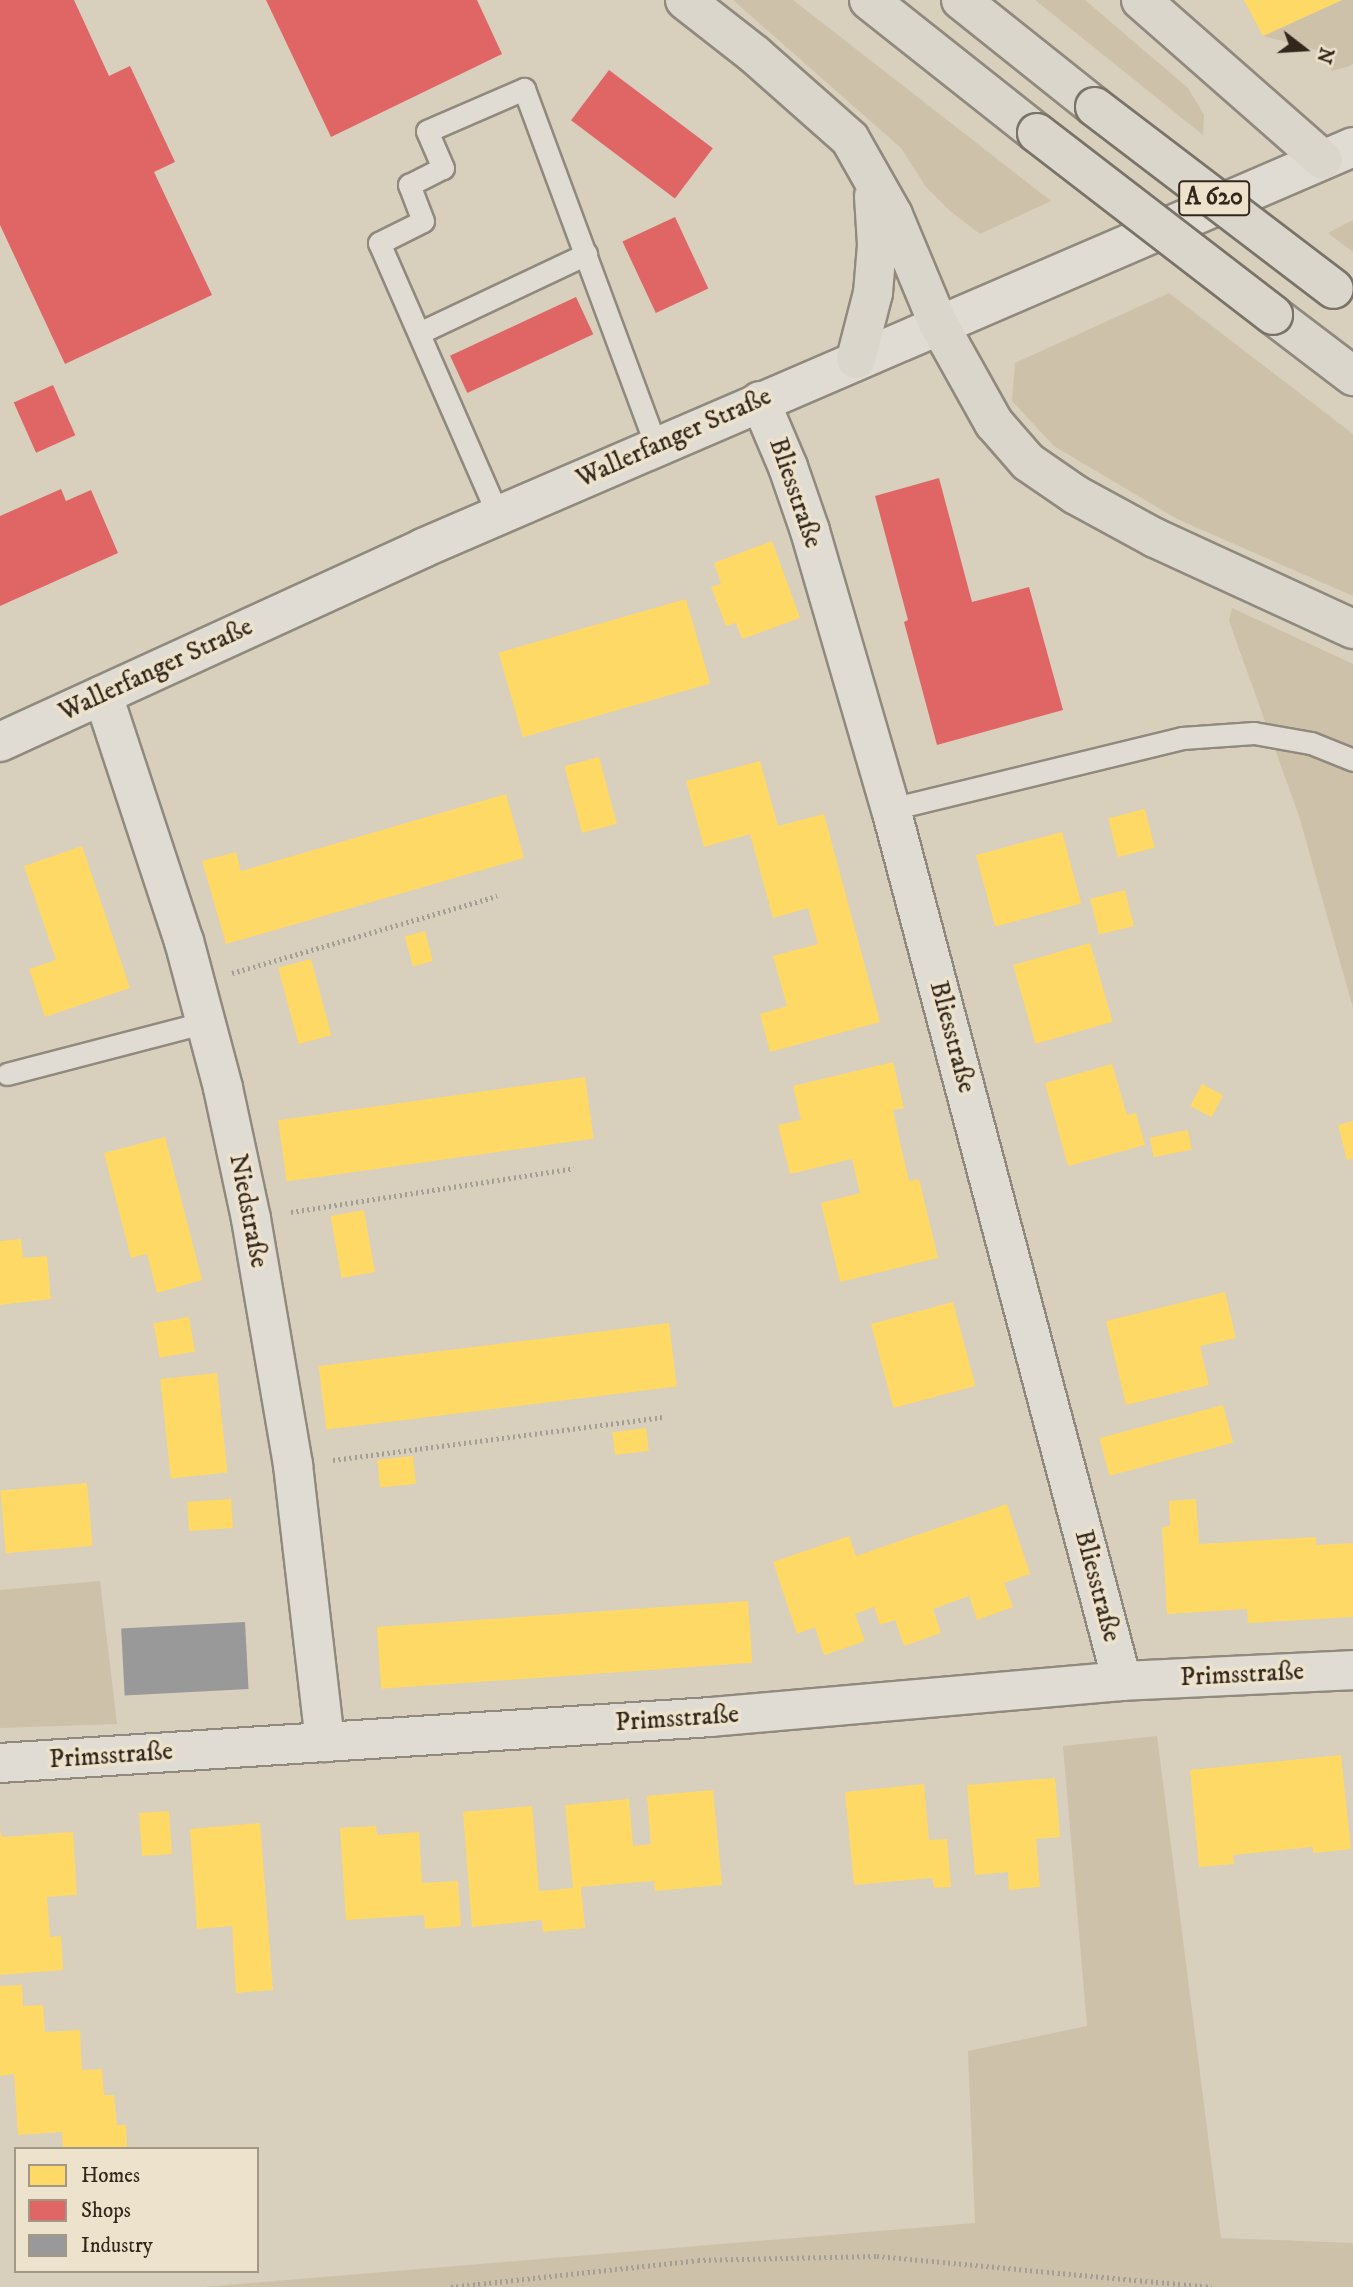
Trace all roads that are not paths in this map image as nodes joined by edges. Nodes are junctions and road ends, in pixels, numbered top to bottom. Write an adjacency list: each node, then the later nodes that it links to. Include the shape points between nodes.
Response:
1 (685, 0): 6 (highway, via 825,115 850,139)
2 (869, 0): 12 (highway, A 620, bridge)
3 (961, 0): 8 (highway, A 620, bridge)
4 (1141, 0): 5 (highway)
5 (1338, 153): 9 (street, Wallerfanger Straße)
6 (871, 176): 9 (highway); 11 (highway, via 877,245 873,293)
7 (586, 254): 10 (lane); 10 (lane, via 524,89 427,131 443,168 409,185 423,221 379,243); 14 (lane)
8 (1344, 296)
9 (939, 323): 11 (street, Wallerfanger Straße); 16 (highway, via 994,424 1028,461 1076,495 1156,538)
10 (419, 333): 15 (lane)
11 (856, 359): 13 (street, Wallerfanger Straße)
12 (1353, 376)
13 (760, 401): 14 (street, Wallerfanger Straße); 20 (street, Bliesstraße, via 810,531)
14 (656, 446): 15 (street, Wallerfanger Straße)
15 (498, 515): 17 (street, Wallerfanger Straße)
16 (1353, 629)
17 (103, 695): 18 (street, Wallerfanger Straße); 21 (street, Niedstraße)
18 (0, 742)
19 (1353, 760): 20 (lane, via 1311,743 1254,733 1182,738)
20 (891, 809): 24 (street, Bliesstraße)
21 (205, 1022): 22 (lane); 25 (street, Niedstraße, via 251,1219 293,1465)
22 (7, 1074)
23 (1353, 1670): 24 (street, Primsstraße)
24 (1122, 1681): 25 (street, Primsstraße, via 712,1717)
25 (325, 1742): 26 (street, Primsstraße)
26 (0, 1763)

